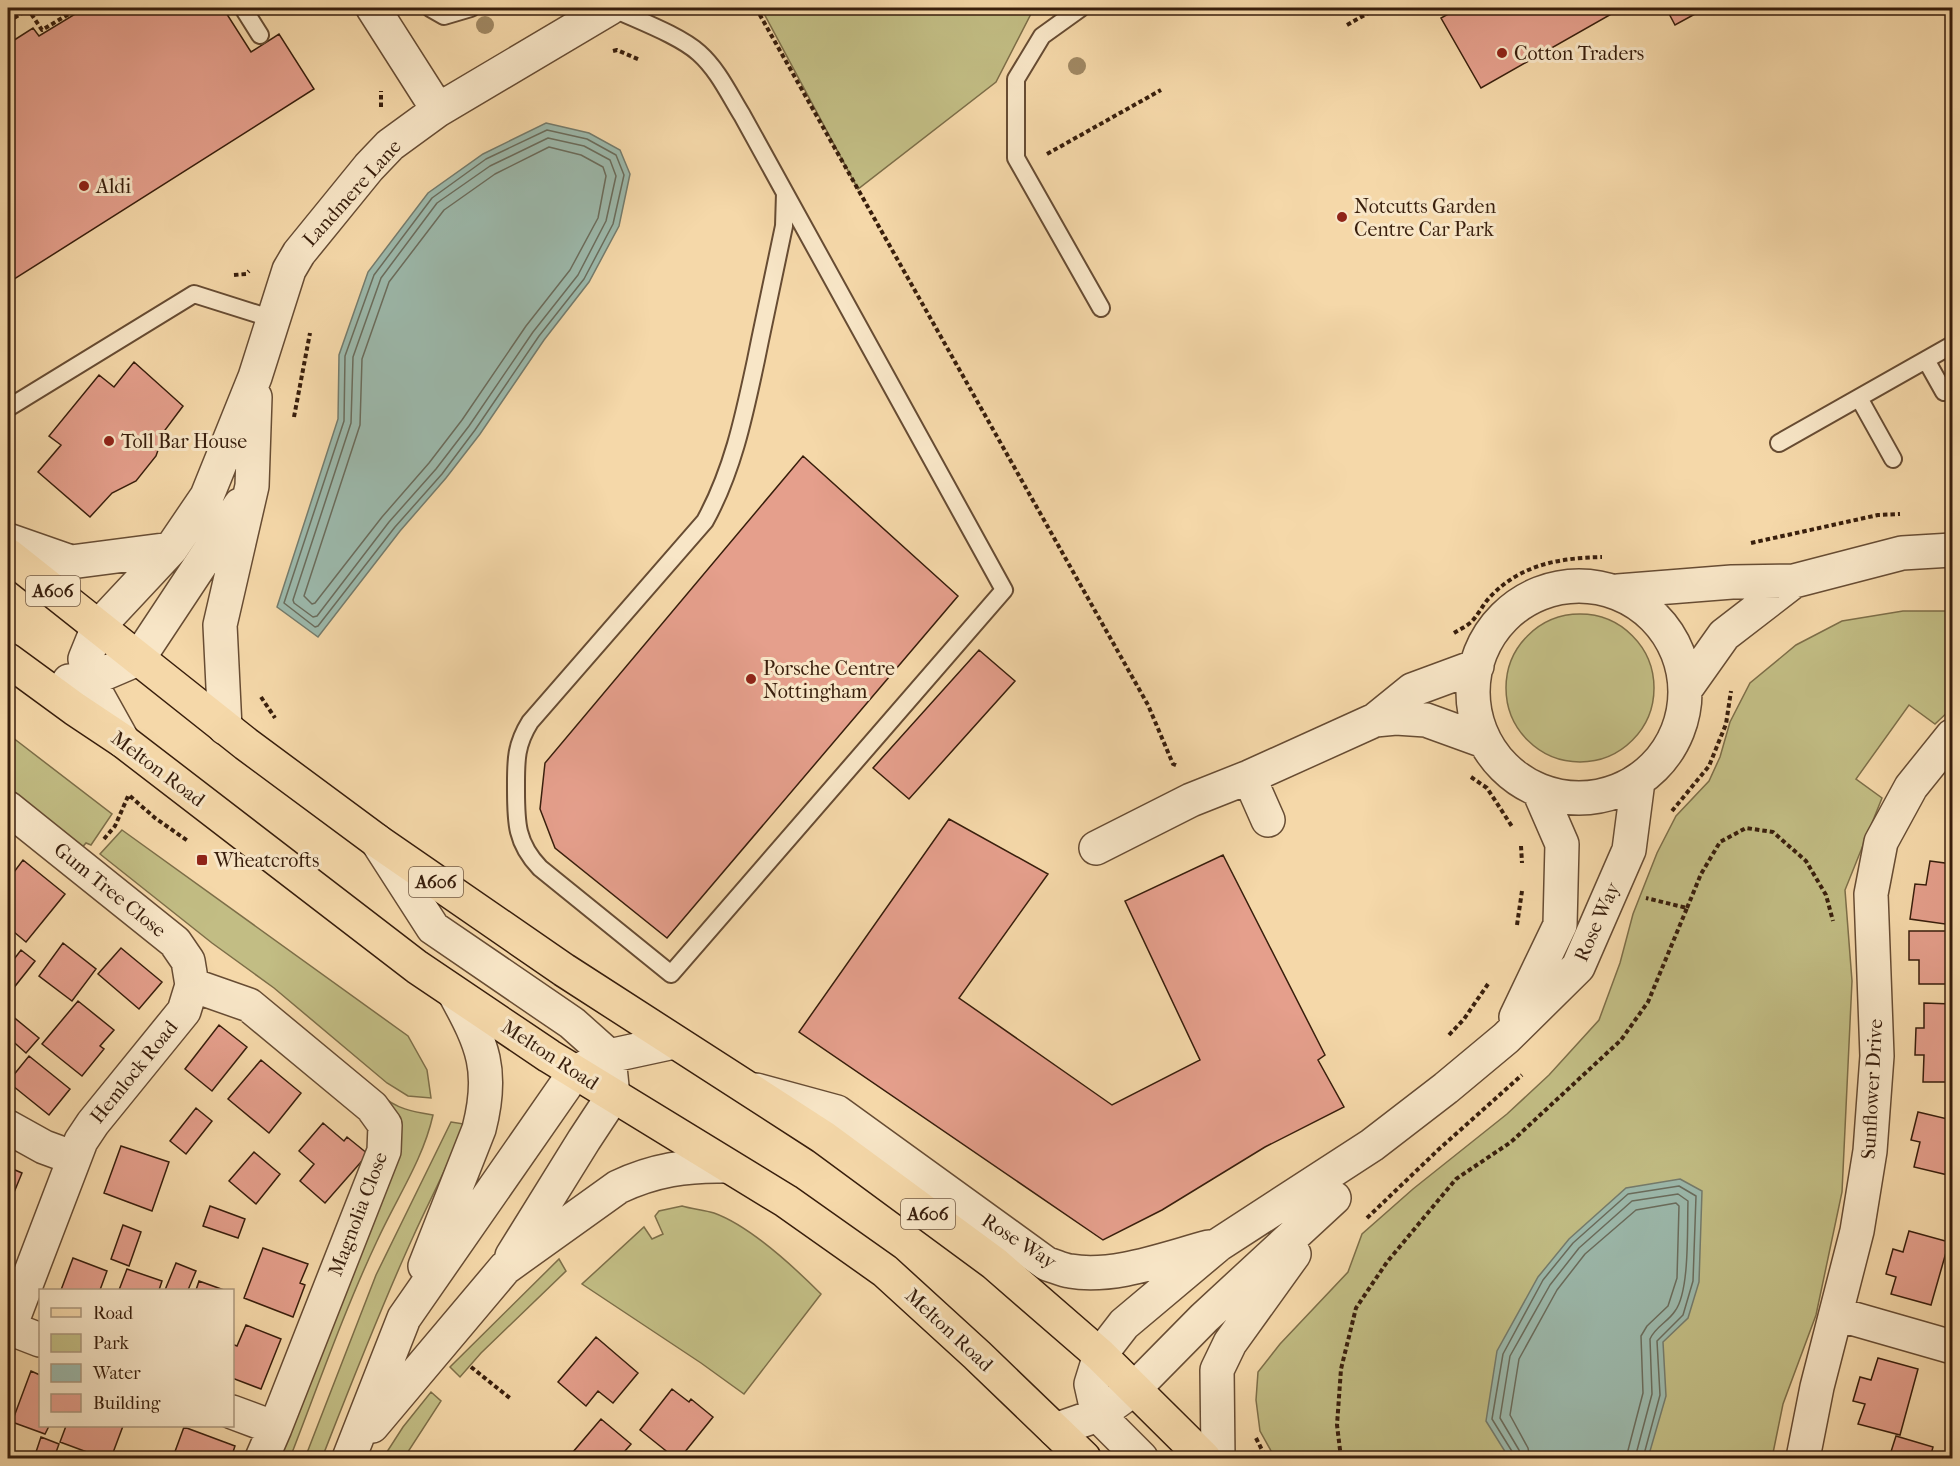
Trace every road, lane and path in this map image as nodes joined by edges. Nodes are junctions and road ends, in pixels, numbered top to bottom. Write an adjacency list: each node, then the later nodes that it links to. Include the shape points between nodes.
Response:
1 (79, 8): 10 (path, via 42,30 28,9)
2 (243, 8): 12 (lane)
3 (373, 8): 18 (street)
4 (430, 8): 5 (lane, via 444,16)
5 (471, 8)
6 (611, 8): 18 (street, Landmere Lane); 20 (lane, via 698,52 717,72)
7 (756, 8): 59 (path, via 1149,705 1173,764)
8 (1081, 8): 19 (lane, via 1042,36 1016,79 1016,158)
9 (1377, 8): 11 (path)
10 (8, 22)
11 (1347, 25)
12 (260, 35)
13 (607, 53): 14 (path, via 617,50)
14 (640, 60)
15 (379, 84): 17 (path)
16 (1161, 90): 19 (path)
17 (381, 109)
18 (438, 110): 22 (street, Landmere Lane, via 390,146 299,253 289,270)
19 (1022, 168): 21 (lane)
20 (785, 193): 20 (lane, via 784,226 740,434 717,500 705,521 531,722 516,756 516,824 531,859 671,974 1004,590)
21 (1101, 308)
22 (273, 319): 26 (street, Landmere Lane); 29 (lane, via 194,294)
23 (310, 333): 30 (path)
24 (1953, 345): 25 (lane)
25 (1926, 360): 27 (lane); 28 (lane)
26 (255, 377): 33 (street, Landmere Lane); 37 (street, Landmere Lane, via 207,496)
27 (1944, 392)
28 (1859, 398): 31 (lane); 32 (lane)
29 (8, 408)
30 (292, 425)
31 (1779, 443)
32 (1893, 459)
33 (252, 486): 46 (street); 55 (street, Landmere Lane, via 220,625)
34 (1878, 515): 36 (path)
35 (8, 540): 37 (street, via 71,562)
36 (1742, 545)
37 (171, 549): 43 (street, Landmere Lane)
38 (1953, 550): 41 (street, via 1902,553)
39 (8, 555): 43 (main road, Melton Road / A606)
40 (1613, 558): 45 (path, via 1568,558 1536,566 1508,580 1489,597 1471,622)
41 (1794, 581): 42 (street); 44 (street)
42 (1618, 591): 48 (street, via 1570,585 1534,594 1503,616 1485,644); 52 (street, via 1650,610 1673,639 1682,663)
43 (98, 627): 46 (main road, Melton Road / A606); 49 (street, via 85,659)
44 (1724, 635): 52 (street); 66 (path, via 1735,662 1725,724 1709,766)
45 (1449, 636)
46 (138, 658): 49 (street); 55 (main road, Melton Road / A606)
47 (8, 660): 50 (main road, Melton Road)
48 (1477, 666): 54 (street, via 1412,690); 58 (street, via 1474,694)
49 (89, 680): 50 (street); 57 (street)
50 (39, 684): 57 (main road, Melton Road)
51 (256, 690): 53 (path)
52 (1685, 690): 62 (street, via 1682,722 1665,755)
53 (276, 720)
54 (1375, 720): 58 (street, via 1426,720); 61 (street)
55 (225, 728): 69 (main road, Melton Road / A606)
56 (1953, 736): 98 (street, Sunflower Drive, via 1911,787 1881,842 1871,894 1876,1093 1863,1200)
57 (123, 741): 81 (main road, Melton Road)
58 (1484, 741): 63 (street, via 1507,771)
59 (1186, 770)
60 (1468, 774): 68 (path, via 1487,788)
61 (1250, 777): 67 (street); 72 (street, via 1191,800)
62 (1638, 781): 63 (street, via 1604,796 1575,798); 83 (street, Rose Way, via 1629,850 1578,967)
63 (1539, 791): 83 (street, Rose Way, via 1562,844 1560,925)
64 (128, 795): 71 (path, via 115,826)
65 (8, 808): 80 (street, Gum Tree Close, via 175,942 188,961)
66 (1667, 816)
67 (1268, 820)
68 (1517, 835)
69 (377, 841): 84 (main road, Melton Road / A606); 85 (street, Melton Road, via 433,928 572,1023)
70 (1521, 845): 73 (path)
71 (99, 846)
72 (1096, 848)
73 (1523, 866)
74 (1522, 886): 78 (path)
75 (1642, 897): 76 (path)
76 (1687, 908): 77 (path, via 1720,842 1746,828 1773,832 1806,861 1826,895); 117 (path, via 1648,1002 1621,1040 1511,1142 1456,1179 1387,1262 1356,1308 1341,1369 1337,1425)
77 (1834, 924)
78 (1516, 928)
79 (1495, 975): 82 (path)
80 (192, 985): 92 (street, Hemlock Road, via 184,1011 93,1123); 109 (street, Magnolia Close, via 249,1005 372,1107 385,1125 384,1151)
81 (455, 994): 87 (main road, Melton Road); 99 (street, via 476,1032 484,1058 484,1110)
82 (1448, 1035)
83 (1506, 1038): 91 (street, Rose Way)
84 (674, 1042): 85 (street); 88 (main road, Melton Road / A606)
85 (609, 1056): 87 (street); 89 (street)
86 (1526, 1071): 95 (path)
87 (575, 1072): 89 (main road, Melton Road); 99 (street)
88 (745, 1087): 96 (street, Rose Way, via 837,1112 1047,1264 1070,1272 1128,1268); 103 (main road, Melton Road / A606, via 823,1137 994,1263)
89 (613, 1096): 93 (main road, Melton Road); 97 (street)
90 (8, 1127): 92 (street)
91 (1372, 1145): 94 (street, Rose Way); 96 (street, Rose Way)
92 (74, 1158): 100 (street, Hemlock Road)
93 (726, 1166): 97 (street, via 697,1165 637,1178 618,1187); 110 (main road, Melton Road, via 786,1201 885,1271)
94 (1334, 1198): 105 (street, Rose Way, via 1204,1318); 116 (street, Rose Way, via 1230,1343 1217,1370)
95 (1362, 1223)
96 (1218, 1245): 103 (street, Rose Way, via 1124,1324)
97 (505, 1268): 111 (street)
98 (1837, 1314): 102 (street); 118 (street, Sunflower Drive, via 1816,1387)
99 (404, 1318): 111 (street)
100 (8, 1330): 101 (street)
101 (39, 1340)
102 (1953, 1347)
103 (1100, 1355): 105 (main road, Melton Road / A606); 108 (street, Rose Way, via 1091,1384)
104 (471, 1367): 106 (path)
105 (1134, 1389): 108 (street, Rose Way); 115 (main road, Melton Road / A606)
106 (510, 1399)
107 (234, 1413): 109 (street)
108 (1098, 1414): 110 (street, Rose Way); 114 (street)
109 (274, 1428): 112 (street, Magnolia Close)
110 (1055, 1430): 113 (main road, Melton Road)
111 (350, 1455)
112 (262, 1458)
113 (1084, 1458)
114 (1141, 1458)
115 (1204, 1458)
116 (1218, 1458)
117 (1341, 1458)
118 (1803, 1458)

